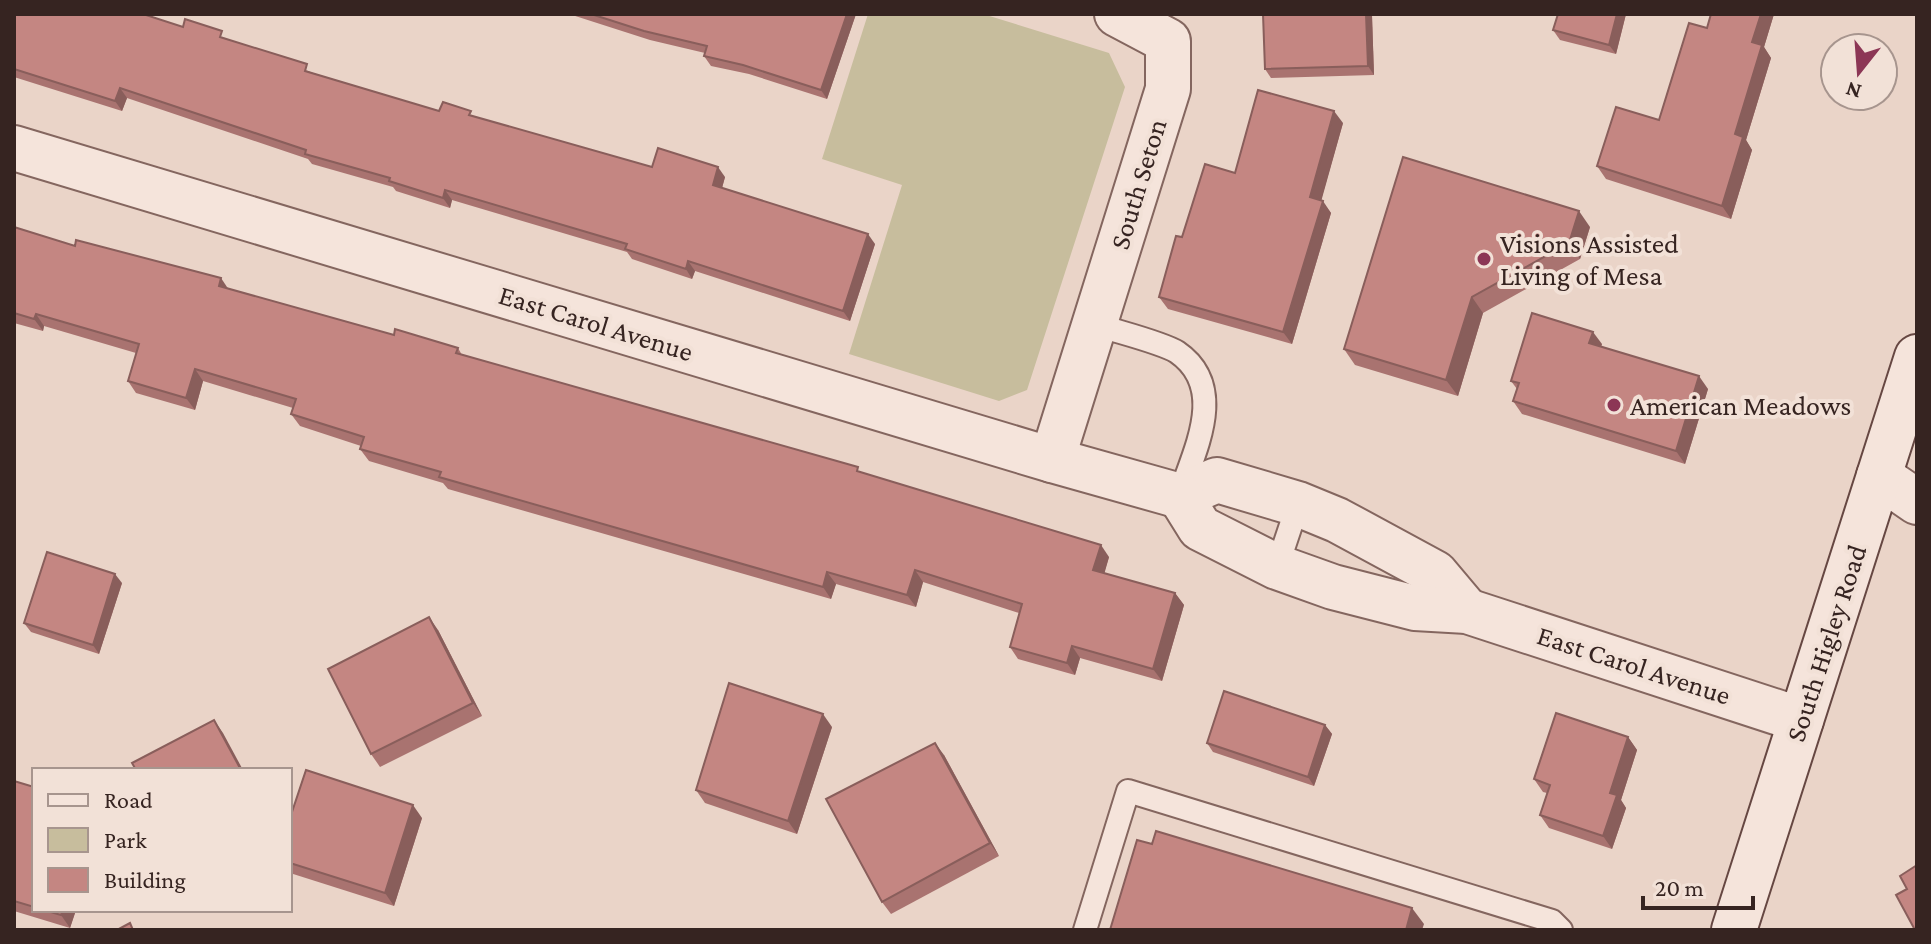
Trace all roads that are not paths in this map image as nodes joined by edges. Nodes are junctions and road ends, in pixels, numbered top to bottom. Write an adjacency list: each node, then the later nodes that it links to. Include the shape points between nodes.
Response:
1 (1117, 14): 3 (street, South Seton, via 1168,41 1168,89)
2 (14, 148): 5 (street, East Carol Avenue)
3 (1094, 324): 5 (street, South Seton); 7 (lane, via 1177,352 1203,383 1205,420)
4 (1917, 357): 6 (street, South Higley Road)
5 (1052, 460): 7 (street, East Carol Avenue)
6 (1898, 475): 8 (street); 12 (street, South Higley Road)
7 (1180, 496): 9 (street, via 1217,480); 10 (street, East Carol Avenue, via 1200,528)
8 (1917, 502)
9 (1298, 504): 10 (lane); 11 (street, via 1435,573)
10 (1277, 567): 11 (street, East Carol Avenue, via 1415,608)
11 (1467, 611): 12 (street, East Carol Avenue)
12 (1801, 720): 15 (street, South Higley Road)
13 (1085, 930): 14 (lane, via 1128,791 1447,886 1552,921)
14 (1561, 930)
15 (1734, 930)

